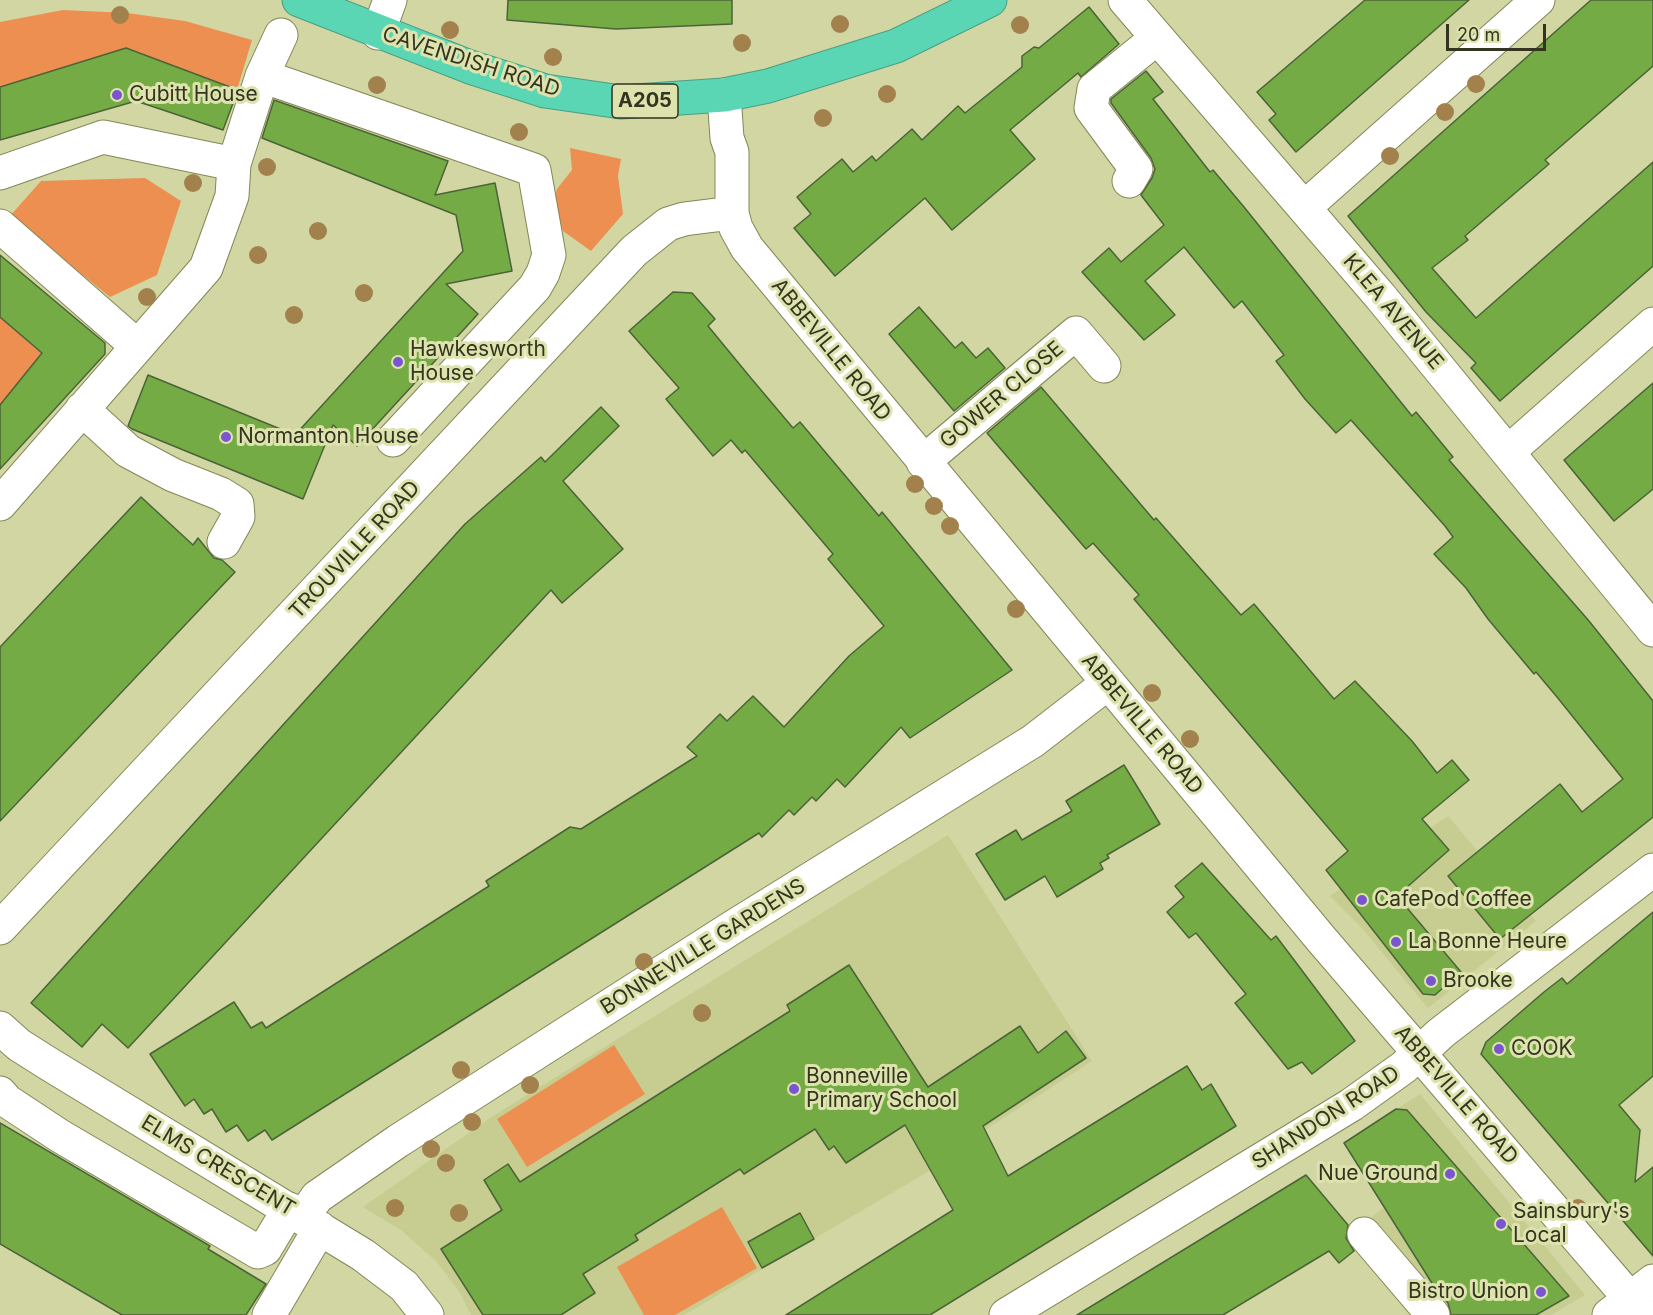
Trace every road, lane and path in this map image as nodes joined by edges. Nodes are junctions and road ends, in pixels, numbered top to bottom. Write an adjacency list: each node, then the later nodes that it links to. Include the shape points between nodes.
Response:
1 (298, 0): 6 (highway, CAVENDISH ROAD / A205)
2 (390, 0): 6 (street)
3 (990, 0): 10 (highway, CAVENDISH ROAD / A205, via 896,46 768,86)
4 (1125, 0): 8 (street, KLEA AVENUE)
5 (1538, 0): 14 (street)
6 (378, 33): 10 (highway, CAVENDISH ROAD / A205, via 545,91 621,102)
7 (281, 35): 9 (street)
8 (1157, 38): 13 (street, via 1094,88 1090,108 1136,169); 14 (street, KLEA AVENUE)
9 (262, 76): 11 (street); 20 (street, via 534,170 549,255 543,273 535,287)
10 (724, 95): 15 (street, ABBEVILLE ROAD, via 727,138 732,152)
11 (234, 164): 12 (street, via 103,137); 18 (street, via 232,196 206,268)
12 (0, 173)
13 (1129, 181)
14 (1305, 207): 24 (street, KLEA AVENUE)
15 (732, 213): 22 (street, TROUVILLE ROAD, via 684,219 652,234); 25 (street, ABBEVILLE ROAD, via 747,248)
16 (0, 226): 18 (street)
17 (1653, 324): 24 (street)
18 (137, 346): 21 (street)
19 (1104, 366): 25 (street, GOWER CLOSE, via 1076,333)
20 (434, 396): 22 (street); 23 (street)
21 (82, 409): 26 (street); 27 (street, via 128,451 237,504 238,517)
22 (469, 428): 31 (street, TROUVILLE ROAD)
23 (393, 440)
24 (1508, 452): 28 (street, KLEA AVENUE)
25 (922, 462): 29 (street, ABBEVILLE ROAD)
26 (0, 504)
27 (224, 542)
28 (1653, 630)
29 (1108, 683): 33 (street, ABBEVILLE ROAD); 36 (street, BONNEVILLE GARDENS, via 1033,741 398,1141 317,1197)
30 (1653, 870): 33 (street, SHANDON ROAD, via 1441,1033)
31 (0, 928)
32 (9, 1037): 34 (street); 36 (street, ELMS CRESCENT)
33 (1420, 1054): 38 (street, ABBEVILLE ROAD); 41 (street, SHANDON ROAD, via 1351,1105 1280,1150)
34 (0, 1076)
35 (0, 1093): 36 (street, via 60,1136 258,1252)
36 (304, 1218): 39 (street); 40 (street, ELMS CRESCENT, via 390,1274)
37 (1364, 1234): 42 (street)
38 (1634, 1303)
39 (269, 1315)
40 (427, 1315)
41 (1006, 1315)
42 (1433, 1315)

